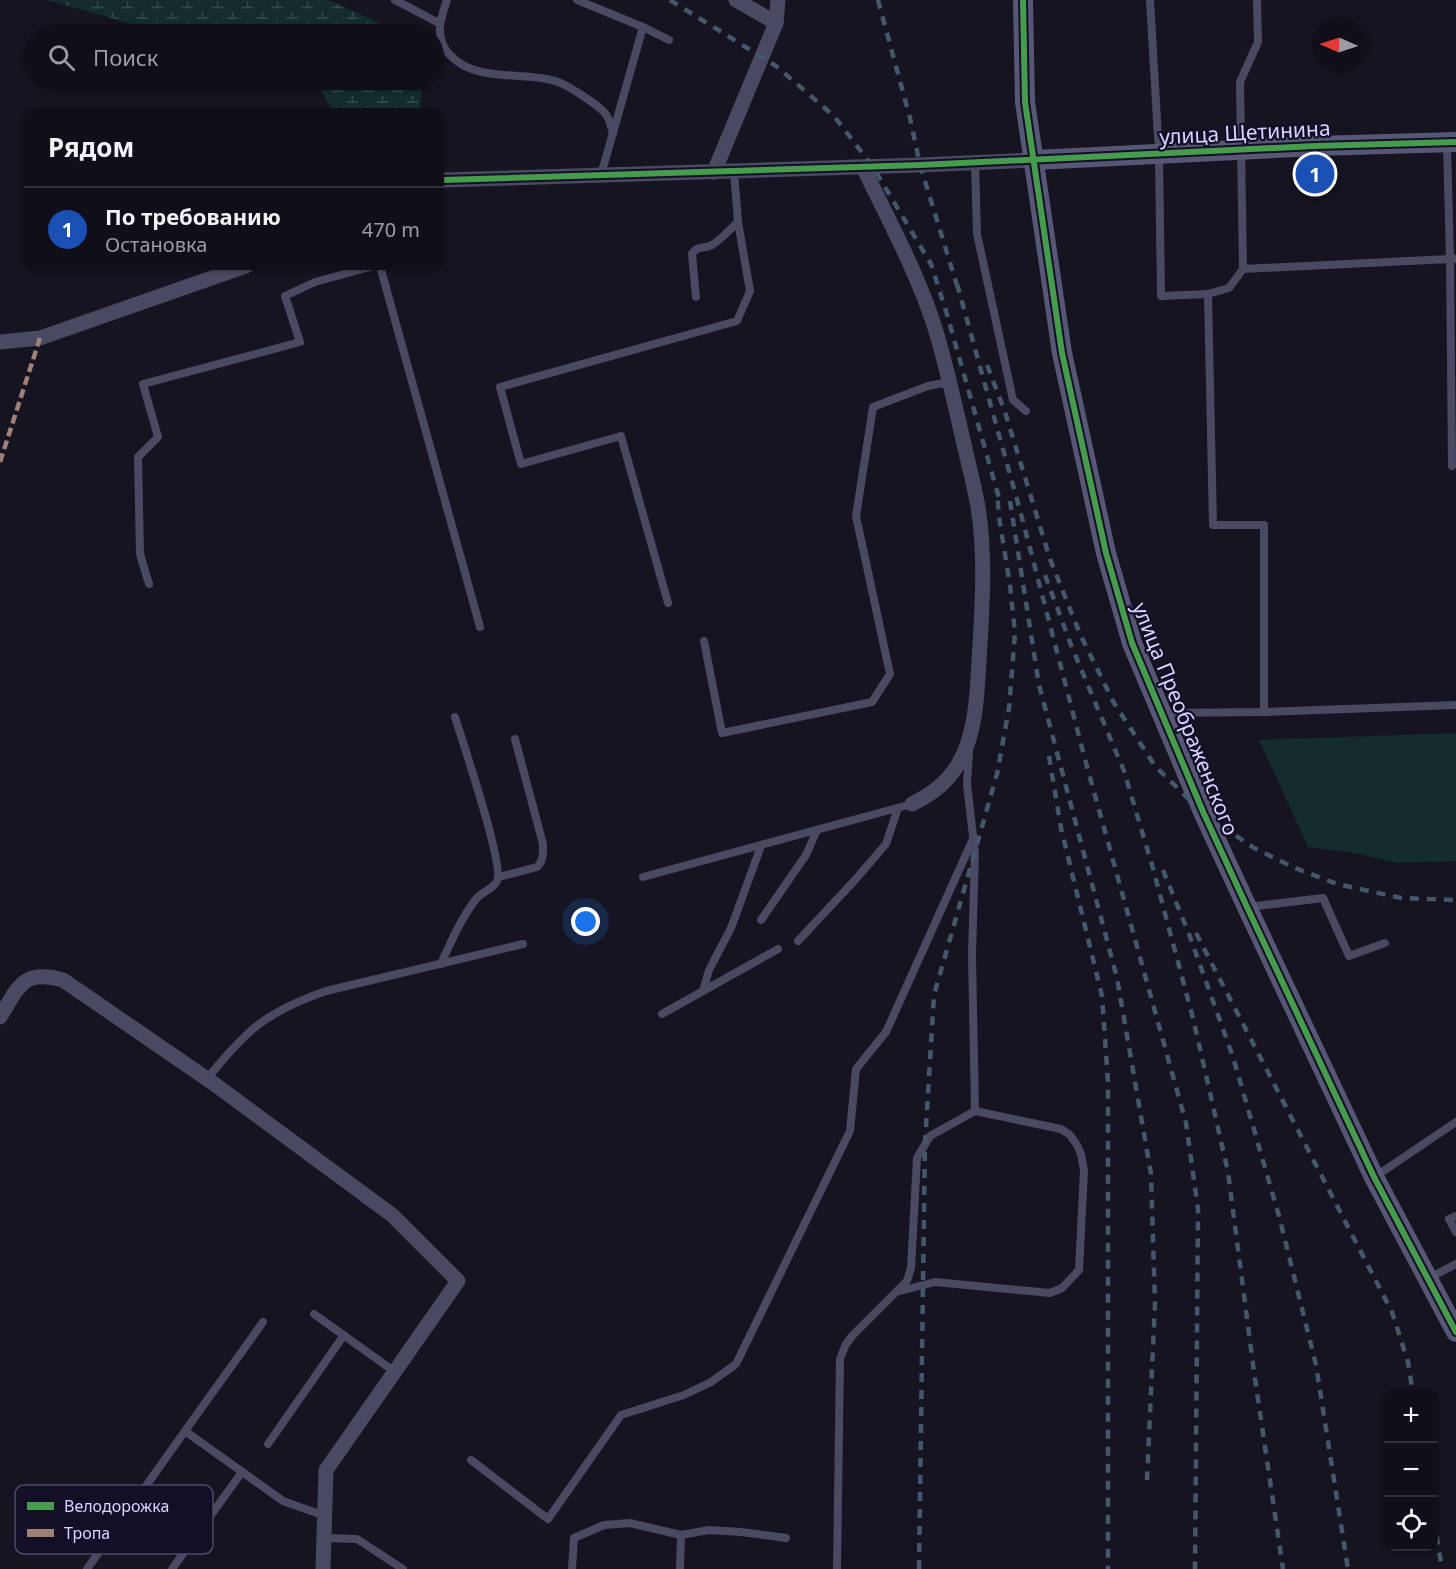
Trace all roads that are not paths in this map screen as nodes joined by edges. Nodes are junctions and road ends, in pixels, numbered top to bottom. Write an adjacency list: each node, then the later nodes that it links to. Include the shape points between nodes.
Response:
1 (395, 0): 9 (lane)
2 (447, 0): 10 (lane)
3 (577, 0): 12 (lane)
4 (736, 0): 11 (street)
5 (778, 0): 11 (street)
6 (1023, 0): 19 (street, улица Преображенского, via 1025,102)
7 (1150, 0): 18 (lane)
8 (1257, 0): 17 (lane, via 1257,42 1240,82)
9 (405, 2): 10 (lane)
10 (440, 23)
11 (776, 23): 23 (street)
12 (643, 27): 13 (lane); 15 (lane)
13 (669, 40)
14 (444, 46): 15 (lane, via 459,65 471,71 560,83 607,115)
15 (613, 134): 24 (lane)
16 (1452, 142): 17 (street, улица Щетинина); 27 (lane)
17 (1241, 150): 18 (street, улица Щетинина); 28 (lane)
18 (1159, 154): 19 (street, улица Щетинина); 32 (lane, via 1161,296)
19 (1035, 160): 20 (street); 44 (street, улица Преображенского, via 1062,353 1106,553 1132,643)
20 (975, 163): 21 (street); 36 (lane, via 977,234 1013,400)
21 (863, 167): 22 (street); 35 (street, via 909,260 934,325)
22 (734, 171): 23 (street); 26 (lane)
23 (714, 172): 24 (street)
24 (601, 175): 25 (street)
25 (444, 180)
26 (738, 222): 33 (lane, via 711,246 694,250); 39 (lane, via 750,291 737,321 500,387 521,464 621,436)
27 (1453, 259): 28 (lane); 37 (lane)
28 (1243, 269): 32 (lane, via 1229,288)
29 (235, 270): 34 (street, via 40,338)
30 (358, 270): 38 (lane, via 315,282 285,296 300,342 143,384 158,437 138,457 140,554)
31 (381, 270): 40 (lane)
32 (1208, 294): 43 (lane, via 1213,525 1264,525)
33 (696, 297)
34 (0, 342)
35 (949, 382): 41 (lane, via 873,407 856,516 890,674 872,702 722,733); 47 (street, via 978,508 982,568 977,690)
36 (1026, 411)
37 (1452, 466)
38 (149, 584)
39 (668, 603)
40 (480, 627)
41 (704, 641)
42 (1456, 705): 43 (lane)
43 (1264, 712): 44 (lane)
44 (1161, 713): 54 (street, улица Преображенского)
45 (455, 717): 52 (lane, via 494,845)
46 (514, 738): 52 (lane, via 543,844 542,863)
47 (969, 741): 48 (street, via 944,784); 50 (lane, via 967,784)
48 (905, 806): 49 (lane); 56 (lane, via 886,844)
49 (817, 830): 51 (lane); 55 (lane, via 806,855)
50 (973, 839): 65 (lane); 80 (lane, via 886,1032 856,1069 850,1131 736,1364 684,1395 621,1415 548,1519)
51 (761, 846): 53 (lane); 61 (lane, via 731,928 709,970)
52 (498, 877): 60 (lane, via 461,920)
53 (643, 877)
54 (1247, 907): 58 (lane, via 1323,898 1349,956); 67 (street, улица Преображенского)
55 (761, 920)
56 (798, 941)
57 (523, 944): 60 (lane)
58 (1385, 944)
59 (778, 949): 61 (lane)
60 (441, 964): 64 (lane, via 295,1002 246,1033)
61 (704, 991): 62 (lane)
62 (662, 1014)
63 (0, 1017): 64 (street, via 20,984 46,975 63,980)
64 (207, 1079): 77 (street, via 393,1215 458,1281)
65 (975, 1111): 72 (lane, via 930,1136 917,1158 911,1268); 72 (lane, via 1061,1129 1077,1145 1084,1171 1079,1270 1062,1288 1050,1293 935,1282)
66 (1456, 1122): 67 (lane)
67 (1374, 1177): 71 (street, улица Преображенского)
68 (1456, 1216): 69 (lane, via 1449,1219)
69 (1456, 1232)
70 (1456, 1264): 71 (lane)
71 (1428, 1278): 75 (street, улица Преображенского)
72 (898, 1292): 96 (lane, via 853,1335 840,1359)
73 (314, 1314): 76 (lane)
74 (263, 1322): 78 (lane)
75 (1456, 1332)
76 (344, 1335): 77 (lane); 79 (lane)
77 (395, 1372): 84 (street, via 326,1470)
78 (185, 1431): 81 (lane); 82 (lane)
79 (268, 1444)
80 (471, 1460)
81 (242, 1472): 83 (lane); 84 (lane, via 283,1501)
82 (147, 1485)
83 (213, 1512)
84 (325, 1516): 86 (street)
85 (681, 1535): 87 (lane, via 709,1530); 94 (lane, via 630,1522 604,1525 574,1538); 95 (lane)
86 (324, 1538): 92 (street); 93 (lane, via 357,1539)
87 (786, 1538)
88 (98, 1554): 90 (lane)
89 (183, 1554): 91 (lane)
90 (87, 1569)
91 (172, 1569)
92 (323, 1569)
93 (403, 1569)
94 (572, 1569)
95 (680, 1569)
96 (837, 1569)

